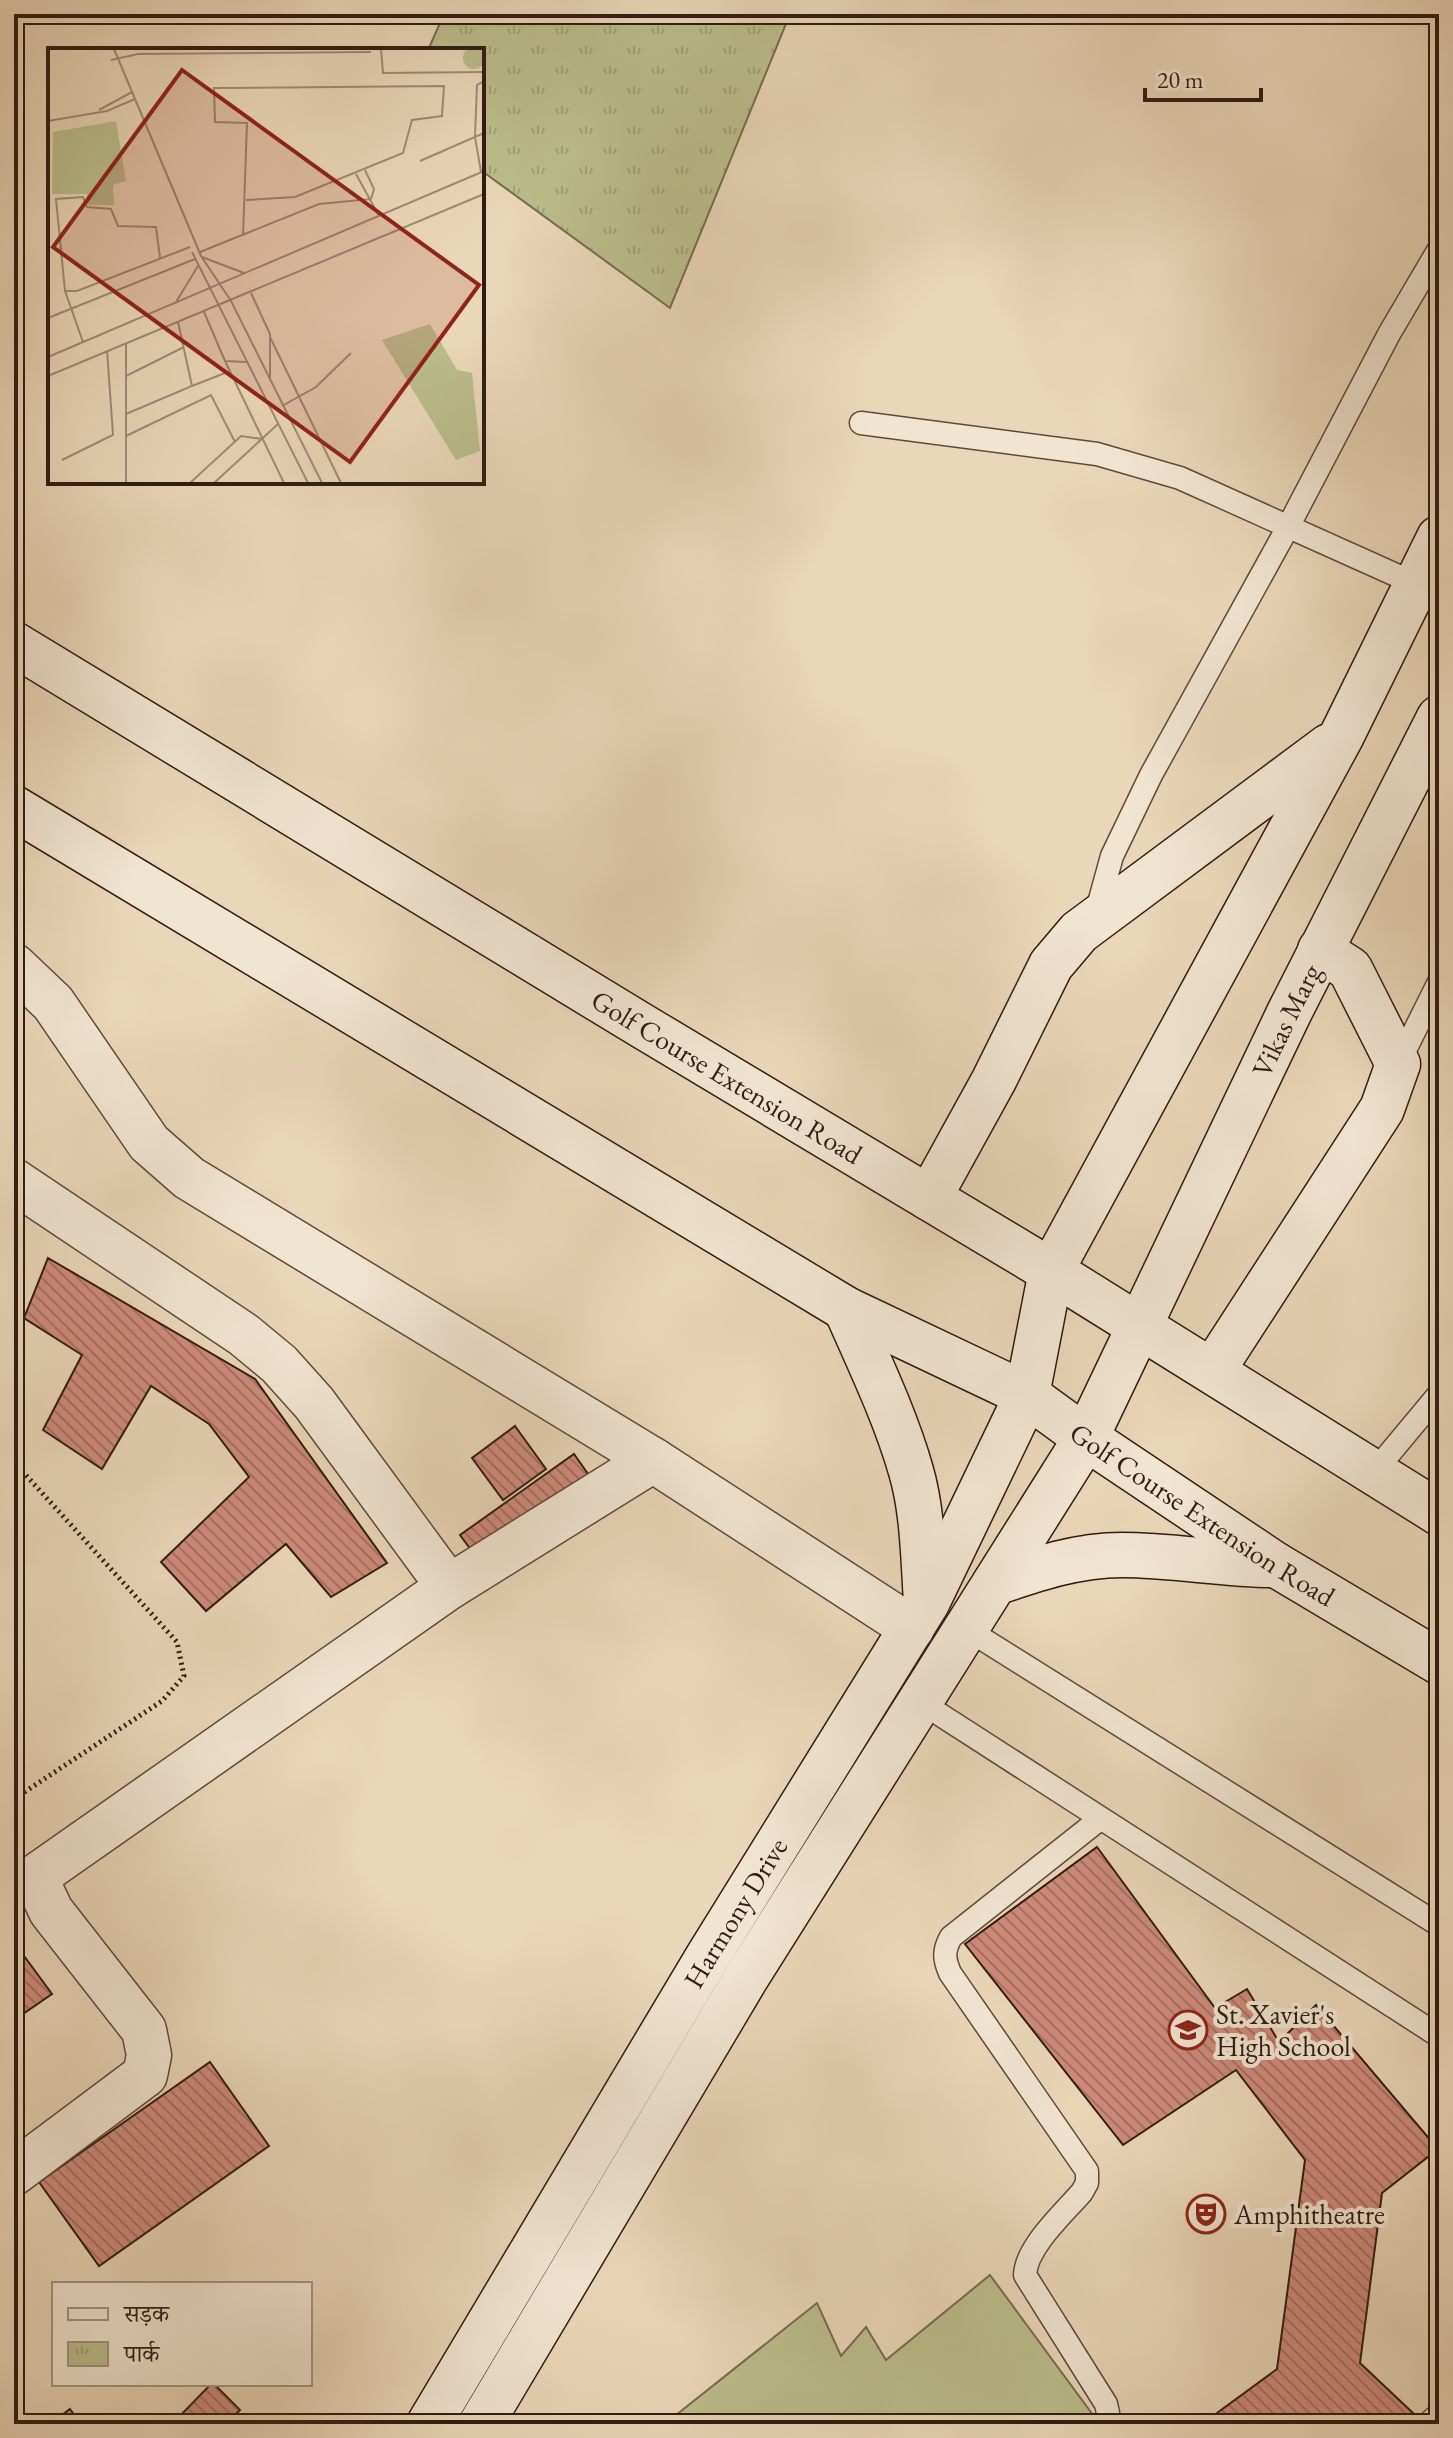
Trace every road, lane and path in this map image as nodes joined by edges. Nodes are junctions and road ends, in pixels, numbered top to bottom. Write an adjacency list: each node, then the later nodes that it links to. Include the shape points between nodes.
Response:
1 (1439, 249): 3 (lane)
2 (861, 423): 3 (lane, via 1097,454 1180,478)
3 (1288, 527): 5 (lane); 10 (lane, via 1145,788 1112,856)
4 (1439, 538): 5 (main road, Harmony Drive)
5 (1416, 584): 8 (main road, Harmony Drive)
6 (14, 644): 16 (main road, Golf Course Extension Road)
7 (1439, 718): 11 (main road, Vikas Marg)
8 (1341, 737): 10 (main road); 17 (main road, Harmony Drive)
9 (15, 811): 18 (main road, Golf Course Extension Road)
10 (1095, 919): 16 (main road, via 1051,965)
11 (1320, 950): 14 (main road, via 1350,969); 19 (main road, Vikas Marg)
12 (14, 966): 24 (main road, via 53,1003 149,1143 189,1178)
13 (1436, 996): 14 (lane)
14 (1398, 1064): 20 (main road, via 1382,1109)
15 (14, 1181): 30 (main road, via 279,1364 314,1403)
16 (929, 1198): 17 (main road, Golf Course Extension Road)
17 (1051, 1271): 19 (main road, Golf Course Extension Road); 22 (main road, Harmony Drive)
18 (846, 1309): 22 (main road, Golf Course Extension Road); 31 (main road, via 912,1473 918,1505)
19 (1140, 1327): 20 (main road, Golf Course Extension Road); 23 (main road, Vikas Marg)
20 (1213, 1370): 26 (main road, Golf Course Extension Road)
21 (1439, 1394): 26 (lane)
22 (1027, 1395): 23 (main road, Golf Course Extension Road); 31 (main road, Harmony Drive)
23 (1086, 1438): 28 (main road, Golf Course Extension Road); 29 (main road, Harmony Drive)
24 (653, 1460): 30 (main road); 31 (main road)
25 (14, 1462): 35 (path, via 177,1642 184,1676 162,1701)
26 (1374, 1472): 27 (main road, Golf Course Extension Road)
27 (1439, 1513)
28 (1276, 1565): 29 (main road, via 1120,1555 1074,1559); 33 (main road, Golf Course Extension Road)
29 (995, 1583): 32 (main road, Harmony Drive)
30 (449, 1587): 39 (main road, via 35,1877 51,1911 144,2030 149,2055 145,2075)
31 (920, 1616): 41 (main road, Harmony Drive, via 715,1944)
32 (965, 1628): 34 (main road, Harmony Drive); 37 (lane)
33 (1439, 1662)
34 (919, 1701): 36 (lane); 42 (main road, Harmony Drive, via 746,1978)
35 (14, 1799)
36 (1100, 1819): 38 (lane); 43 (lane, via 951,1937 944,1948 950,1973 1087,2171 1082,2192 1032,2252 1025,2275 1106,2404)
37 (1439, 1925)
38 (1439, 2036)
39 (14, 2173)
40 (1439, 2414): 44 (lane)
41 (429, 2424)
42 (481, 2424)
43 (1105, 2424)
44 (1428, 2424)

